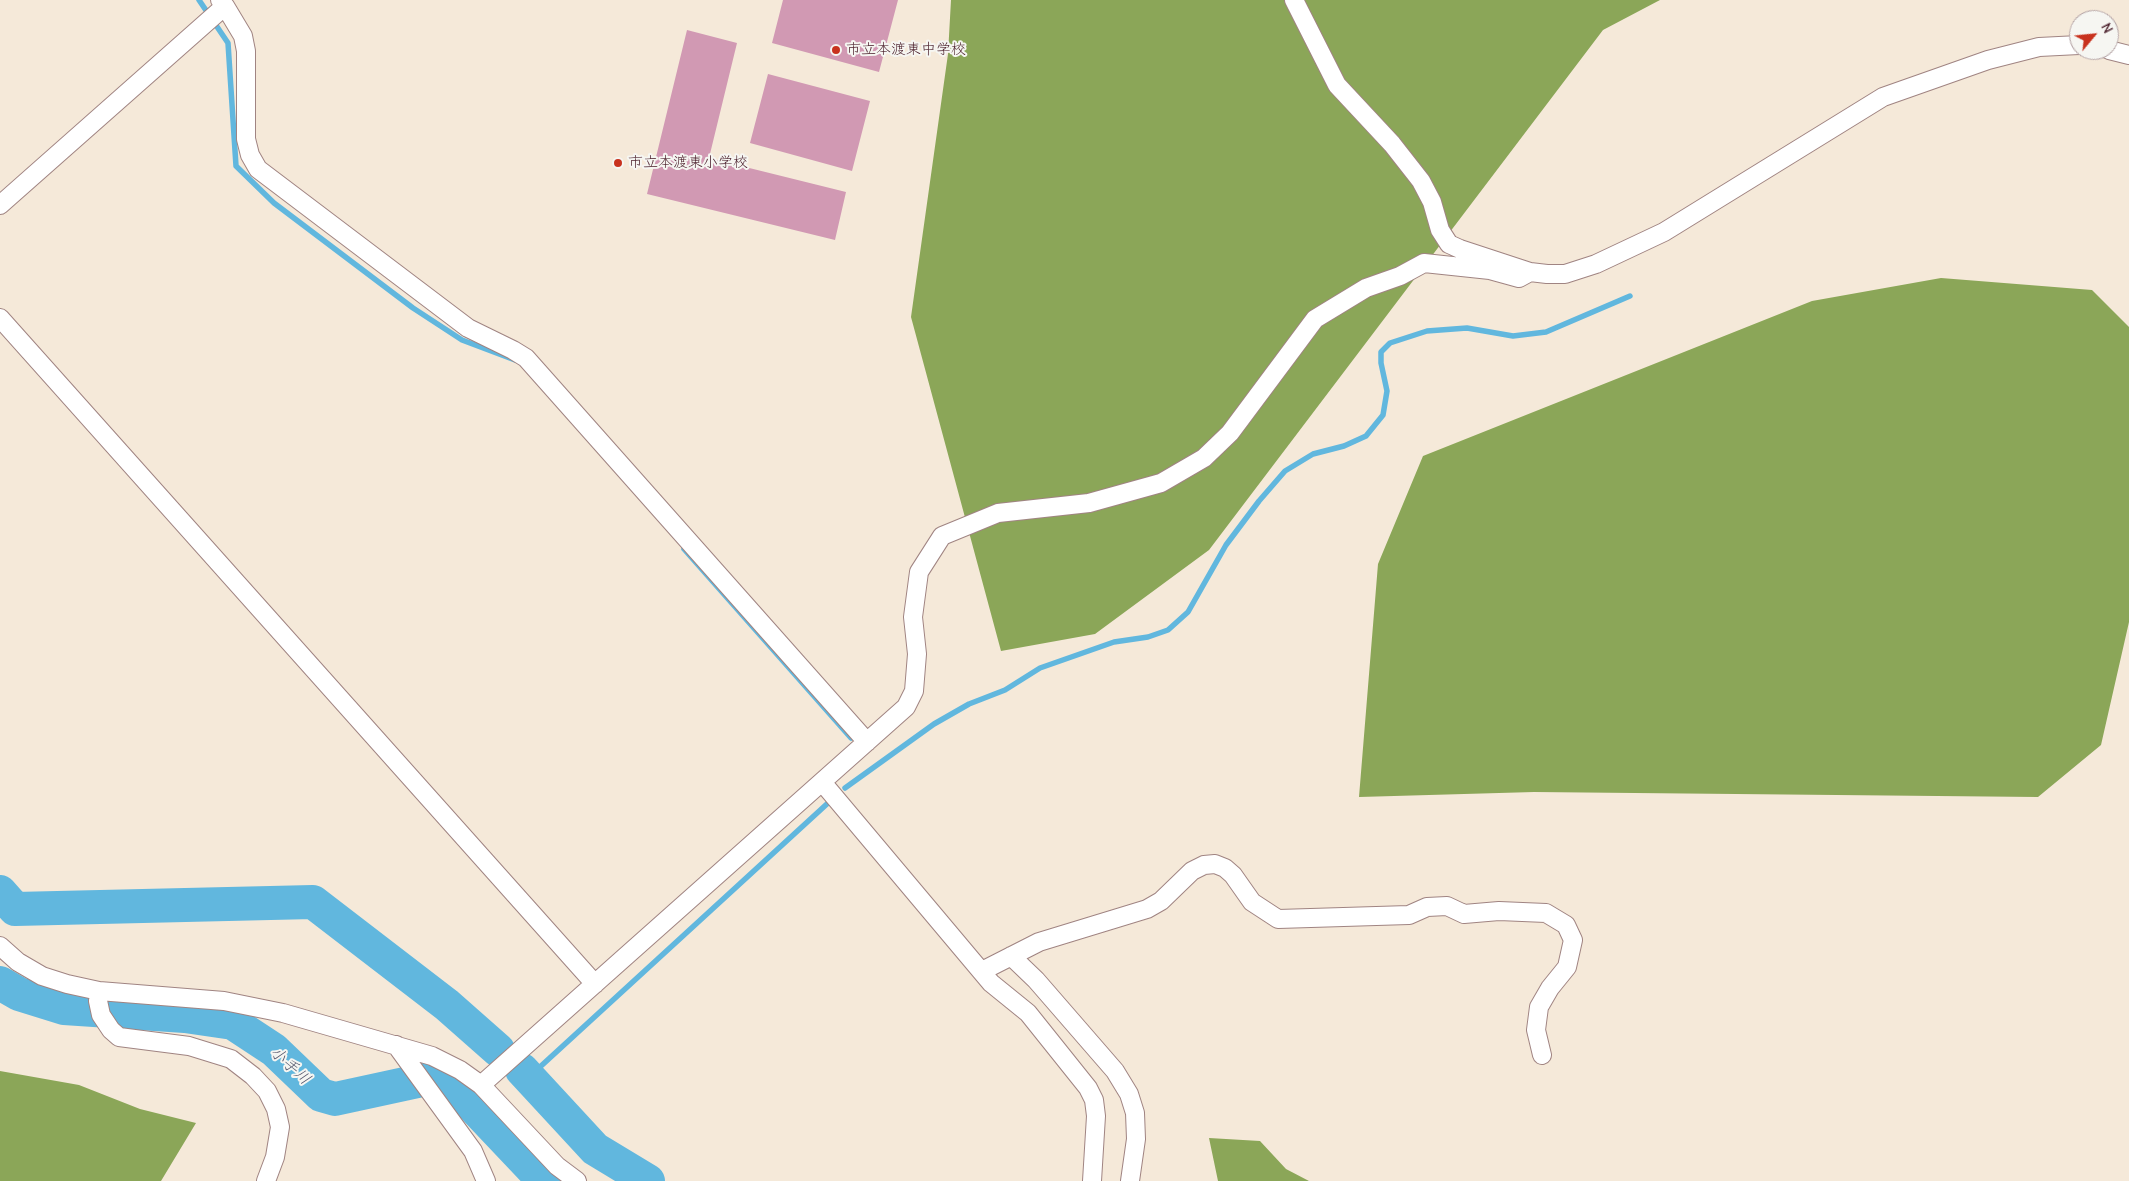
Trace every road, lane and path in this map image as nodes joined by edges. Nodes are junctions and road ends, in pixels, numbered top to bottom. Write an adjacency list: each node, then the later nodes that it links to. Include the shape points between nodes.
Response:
1 (1294, 0): 5 (street, via 1336,85 1392,144 1421,181 1432,202 1440,230 1449,244)
2 (217, 10): 4 (street); 7 (street, via 243,36 246,51 246,139 258,169 468,328 526,358)
3 (2069, 46): 5 (street, via 2039,47 1988,60 1882,97 1664,232 1596,264 1565,274)
4 (0, 205)
5 (1530, 272): 7 (street, via 1519,278 1490,270 1424,263 1366,288 1314,319 1230,432 1204,458 1161,483 1089,503 998,513 942,536 919,572 913,617 917,654 914,691 906,707)
6 (0, 318): 12 (street)
7 (867, 742): 8 (street)
8 (822, 782): 11 (street); 12 (street)
9 (0, 946): 13 (street, via 18,962 42,976)
10 (1011, 956): 11 (street); 15 (street, via 1039,942 1147,909 1162,902 1192,871 1215,864 1233,875 1252,902 1278,919 1408,915 1427,907 1447,906 1464,914 1546,912 1566,926 1573,940 1567,967 1539,1007 1536,1030); 21 (street, via 1115,1071 1129,1094 1135,1113 1136,1138)
11 (982, 971): 20 (street, via 991,984 1028,1013 1088,1088 1096,1116)
12 (595, 984): 16 (street)
13 (99, 1002): 14 (street, via 224,1001 283,1013); 17 (street, via 111,1030 119,1036 190,1046 231,1059 267,1091 280,1127 275,1157)
14 (396, 1045): 16 (street, via 432,1056 460,1070); 18 (street, via 473,1151)
15 (1542, 1055)
16 (481, 1086): 19 (street, via 557,1166)
17 (266, 1181)
18 (486, 1181)
19 (577, 1181)
20 (1092, 1181)
21 (1130, 1181)

